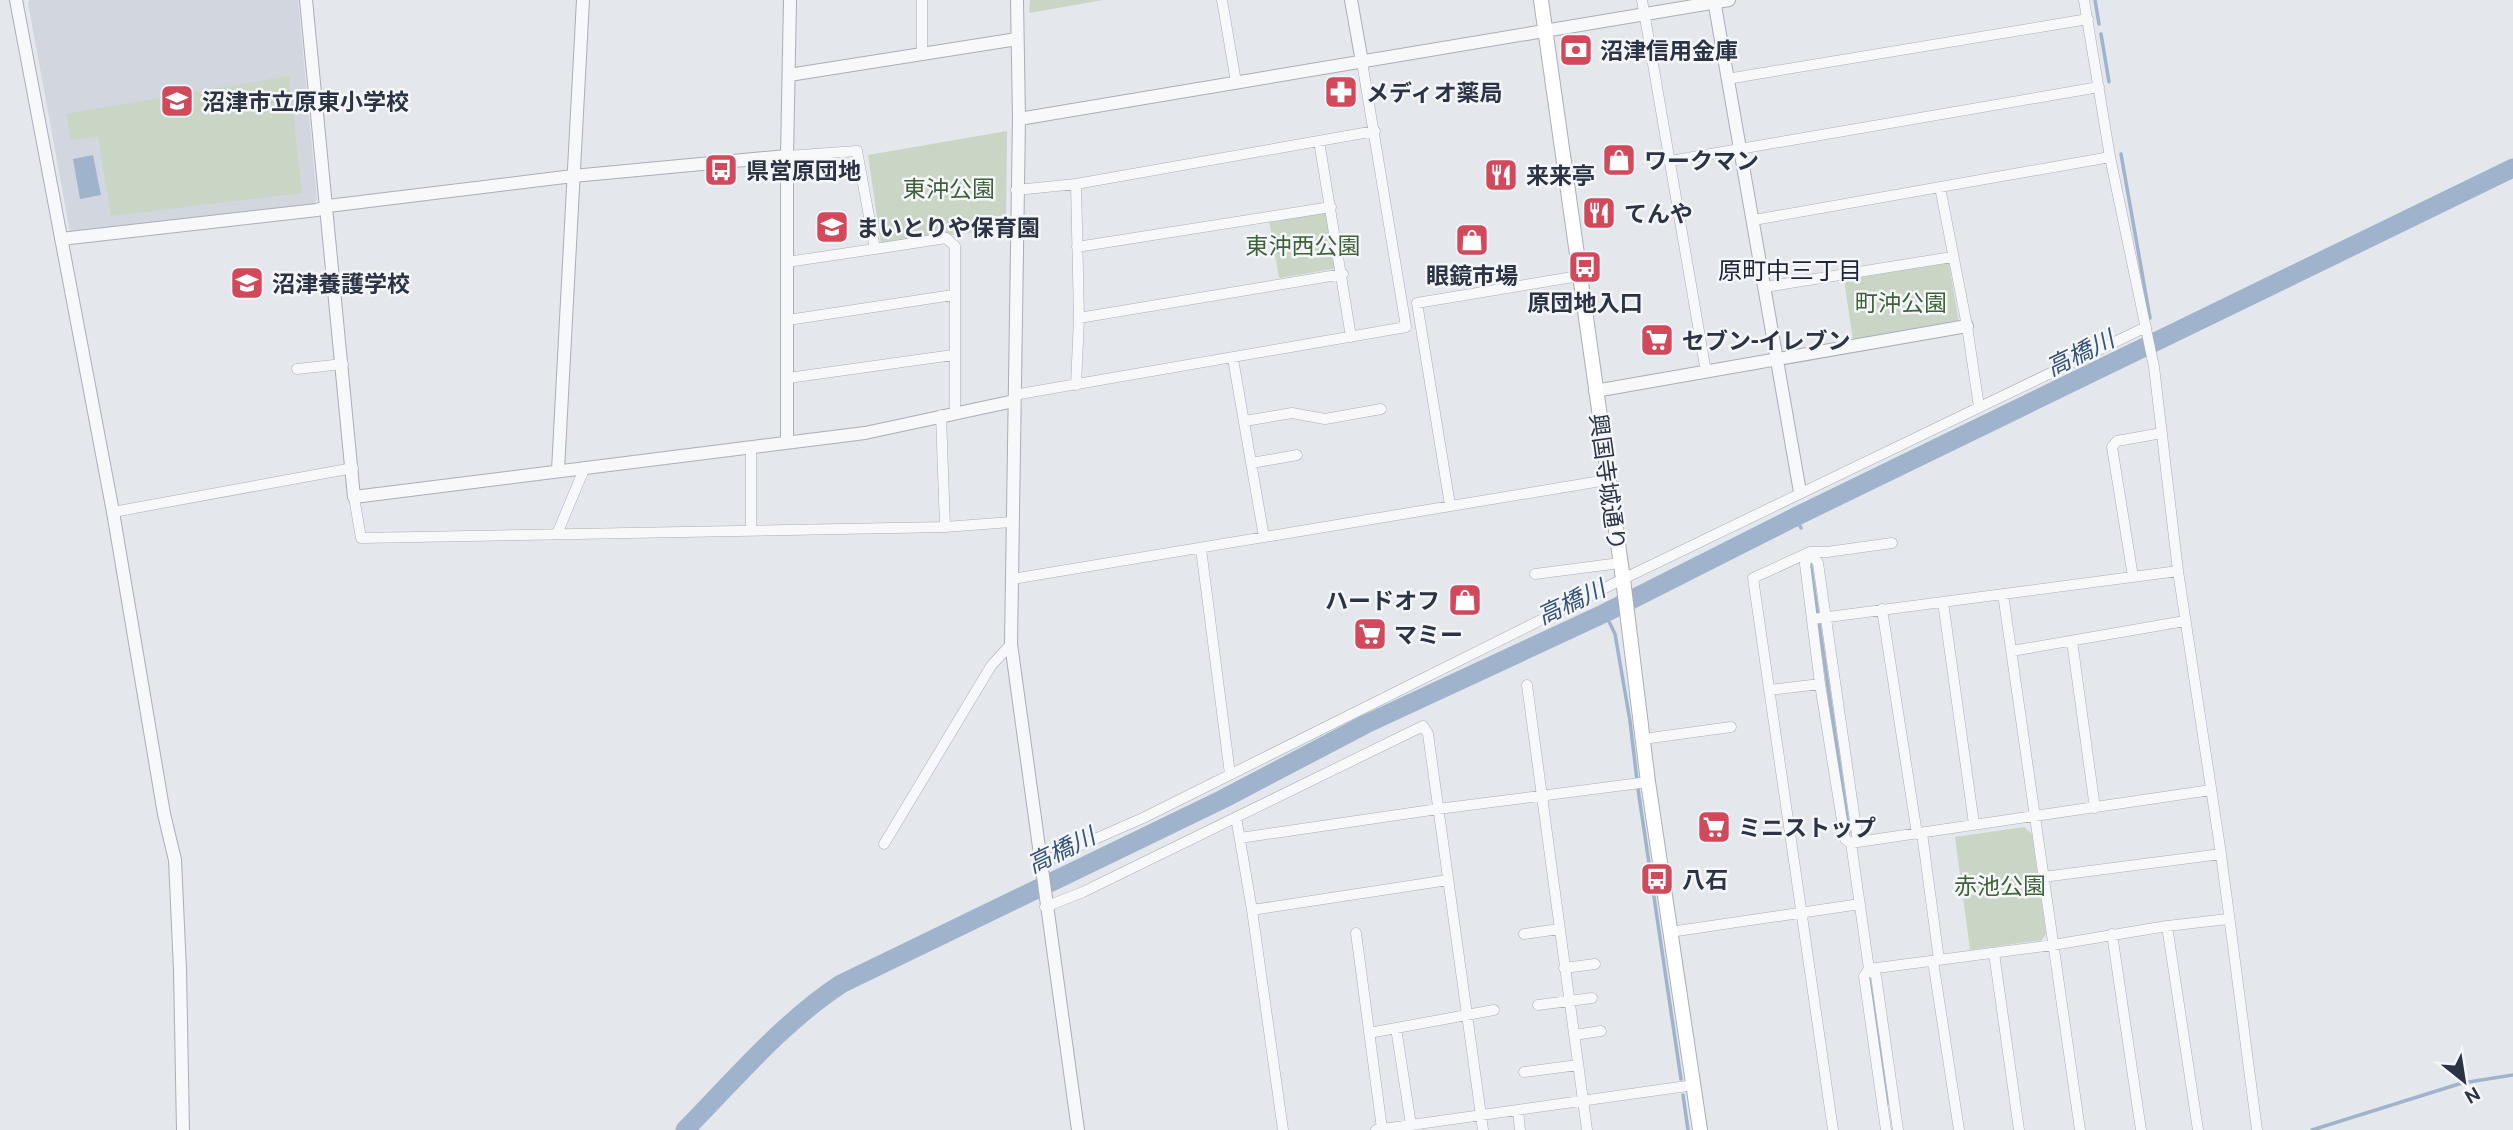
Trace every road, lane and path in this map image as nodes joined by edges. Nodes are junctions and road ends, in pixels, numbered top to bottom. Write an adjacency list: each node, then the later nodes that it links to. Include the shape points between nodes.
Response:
1 (16, 0): 38 (street)
2 (306, 0): 35 (street)
3 (583, 0): 31 (street)
4 (790, 0): 20 (street)
5 (922, 0): 18 (street)
6 (1017, 0): 17 (street)
7 (1222, 0): 22 (street)
8 (1351, 0): 19 (street)
9 (1541, 0): 16 (main road, 興国寺城通り)
10 (1642, 0): 14 (street)
11 (1729, 0): 13 (street)
12 (2084, 0): 15 (street)
13 (1714, 1): 14 (street); 21 (street)
14 (1644, 15): 16 (street); 30 (street)
15 (2088, 19): 21 (street); 23 (street)
16 (1545, 31): 19 (street); 44 (main road, 興国寺城通り)
17 (1017, 38): 18 (street); 24 (street)
18 (922, 52): 20 (street)
19 (1362, 62): 22 (street); 25 (street)
20 (789, 75): 28 (street)
21 (1727, 79): 27 (street)
22 (1236, 82): 24 (street)
23 (2099, 87): 27 (street); 29 (street)
24 (1019, 119): 34 (street)
25 (1375, 131): 26 (street); 51 (street, via 1406,327)
26 (1320, 141): 32 (street); 36 (street)
27 (1739, 150): 30 (street); 37 (street)
28 (787, 156): 31 (street); 40 (street, via 857,151); 42 (street)
29 (2110, 157): 33 (street); 50 (street)
30 (1670, 161): 57 (street)
31 (573, 176): 35 (street); 74 (street)
32 (1076, 184): 34 (street); 39 (street)
33 (1940, 187): 37 (street); 41 (street)
34 (1016, 190): 61 (street)
35 (328, 206): 38 (street); 55 (street)
36 (1331, 207): 39 (street); 43 (street)
37 (1754, 220): 45 (street)
38 (61, 239): 79 (street)
39 (1077, 247): 47 (street)
40 (875, 249): 42 (street); 46 (street, via 946,238 955,246)
41 (1952, 257): 45 (street); 49 (street)
42 (787, 262): 48 (street)
43 (1343, 274): 47 (street); 51 (street)
44 (1579, 276): 60 (main road, 興国寺城通り); 78 (street, via 1417,303)
45 (1765, 287): 54 (street)
46 (953, 295): 48 (street); 52 (street)
47 (1079, 318): 59 (street)
48 (788, 320): 58 (street)
49 (1967, 326): 54 (street); 62 (street)
50 (2147, 330): 62 (street); 67 (street)
51 (1351, 337): 53 (street)
52 (953, 355): 58 (street); 64 (street)
53 (1233, 359): 59 (street); 66 (street)
54 (1777, 359): 57 (street); 76 (street)
55 (343, 364): 56 (street); 73 (street)
56 (297, 369)
57 (1706, 372): 60 (street)
58 (788, 378): 68 (street)
59 (1076, 385): 61 (street)
60 (1595, 391): 75 (main road, 興国寺城通り)
61 (1014, 398): 64 (street); 80 (street)
62 (1979, 407): 76 (street)
63 (1381, 409): 66 (street, via 1325,419 1292,413)
64 (955, 412): 65 (street)
65 (941, 415): 68 (street, via 864,433); 81 (street)
66 (1245, 421): 71 (street)
67 (2162, 433): 89 (street); 91 (street, via 2117,441 2112,447)
68 (787, 443): 69 (street)
69 (751, 448): 72 (street); 82 (street)
70 (1297, 455): 71 (street)
71 (1252, 463): 84 (street)
72 (585, 467): 74 (street); 83 (street)
73 (353, 468): 77 (street); 79 (street)
74 (558, 470): 77 (street)
75 (1607, 480): 78 (street); 88 (main road, 興国寺城通り)
76 (1800, 492): 93 (street)
77 (354, 497): 83 (street, via 361,538)
78 (1450, 505): 84 (street)
79 (113, 512): 159 (street, via 175,860)
80 (1011, 522): 81 (street); 92 (street)
81 (945, 527): 82 (street)
82 (751, 530): 83 (street)
83 (557, 534)
84 (1264, 537): 86 (street)
85 (1892, 543): 87 (street)
86 (1201, 549): 92 (street); 108 (street)
87 (1810, 552): 97 (street, via 1818,563); 98 (street, via 1805,564); 105 (street, via 1753,578)
88 (1620, 563): 90 (street); 93 (main road, 興国寺城通り)
89 (2178, 571): 91 (street); 99 (street)
90 (1535, 574)
91 (2133, 577): 94 (street)
92 (1012, 579): 101 (street)
93 (1622, 583): 107 (main road, 興国寺城通り); 108 (street)
94 (2003, 594): 95 (street); 102 (street)
95 (1943, 602): 96 (street); 116 (street)
96 (1882, 610): 97 (street); 117 (street)
97 (1826, 617): 98 (street); 119 (street)
98 (1813, 619): 103 (street)
99 (2185, 621): 100 (street); 110 (street)
100 (2072, 641): 102 (street); 112 (street)
101 (1011, 644): 120 (street, via 991,666); 122 (street)
102 (2012, 651): 115 (street)
103 (1820, 684): 105 (street); 119 (street, via 1845,839)
104 (1527, 685): 111 (street)
105 (1769, 690): 128 (street)
106 (1731, 727): 107 (street)
107 (1643, 739): 109 (main road, 興国寺城通り)
108 (1230, 774): 122 (street)
109 (1647, 782): 111 (street); 132 (main road, 興国寺城通り)
110 (2211, 790): 112 (street); 121 (street)
111 (1541, 796): 113 (street); 131 (street)
112 (2095, 808): 115 (street)
113 (1438, 809): 114 (street, via 1423,726); 118 (street); 124 (street)
114 (1236, 817): 118 (street); 126 (street)
115 (2034, 817): 116 (street); 123 (street)
116 (1974, 824): 117 (street)
117 (1919, 833): 119 (street); 138 (street)
118 (1240, 838): 127 (street)
119 (1854, 843): 125 (street)
120 (884, 844)
121 (2221, 854): 123 (street); 129 (street)
122 (1040, 866): 126 (street)
123 (2043, 877): 136 (street)
124 (1448, 880): 127 (street); 146 (street)
125 (1860, 904): 128 (street); 141 (street)
126 (1045, 907): 160 (street)
127 (1252, 910): 161 (street)
128 (1800, 912): 132 (street); 167 (street)
129 (2228, 919): 130 (street); 175 (street)
130 (2167, 926): 135 (street); 174 (street)
131 (1559, 929): 134 (street); 140 (street)
132 (1670, 932): 153 (main road, 興国寺城通り)
133 (1356, 933): 149 (street)
134 (1524, 934)
135 (2112, 934): 136 (street); 173 (street)
136 (2053, 945): 137 (street); 172 (street)
137 (1994, 953): 138 (street); 171 (street)
138 (1936, 960): 141 (street); 170 (street)
139 (1595, 964): 140 (street)
140 (1564, 968): 143 (street)
141 (1869, 969): 168 (street, via 1864,976); 169 (street, via 1876,976)
142 (1592, 998): 143 (street)
143 (1569, 1001): 144 (street); 150 (street)
144 (1538, 1005)
145 (1494, 1010): 146 (street)
146 (1467, 1015): 147 (street); 156 (street)
147 (1396, 1028): 149 (street); 157 (street)
148 (1601, 1031): 150 (street)
149 (1369, 1032): 158 (street)
150 (1574, 1035): 151 (street)
151 (1578, 1065): 152 (street); 154 (street)
152 (1524, 1072)
153 (1693, 1085): 154 (street); 166 (main road, 興国寺城通り)
154 (1583, 1100): 155 (street); 165 (street)
155 (1518, 1110): 156 (street); 164 (street)
156 (1481, 1116): 157 (street); 163 (street)
157 (1410, 1125): 158 (street)
158 (1382, 1129): 162 (street)
159 (183, 1130)
160 (1078, 1130)
161 (1283, 1130)
162 (1376, 1130)
163 (1483, 1130)
164 (1520, 1130)
165 (1587, 1130)
166 (1700, 1130)
167 (1833, 1130)
168 (1886, 1130)
169 (1898, 1130)
170 (1959, 1130)
171 (2019, 1130)
172 (2080, 1130)
173 (2141, 1130)
174 (2199, 1130)
175 (2257, 1130)

